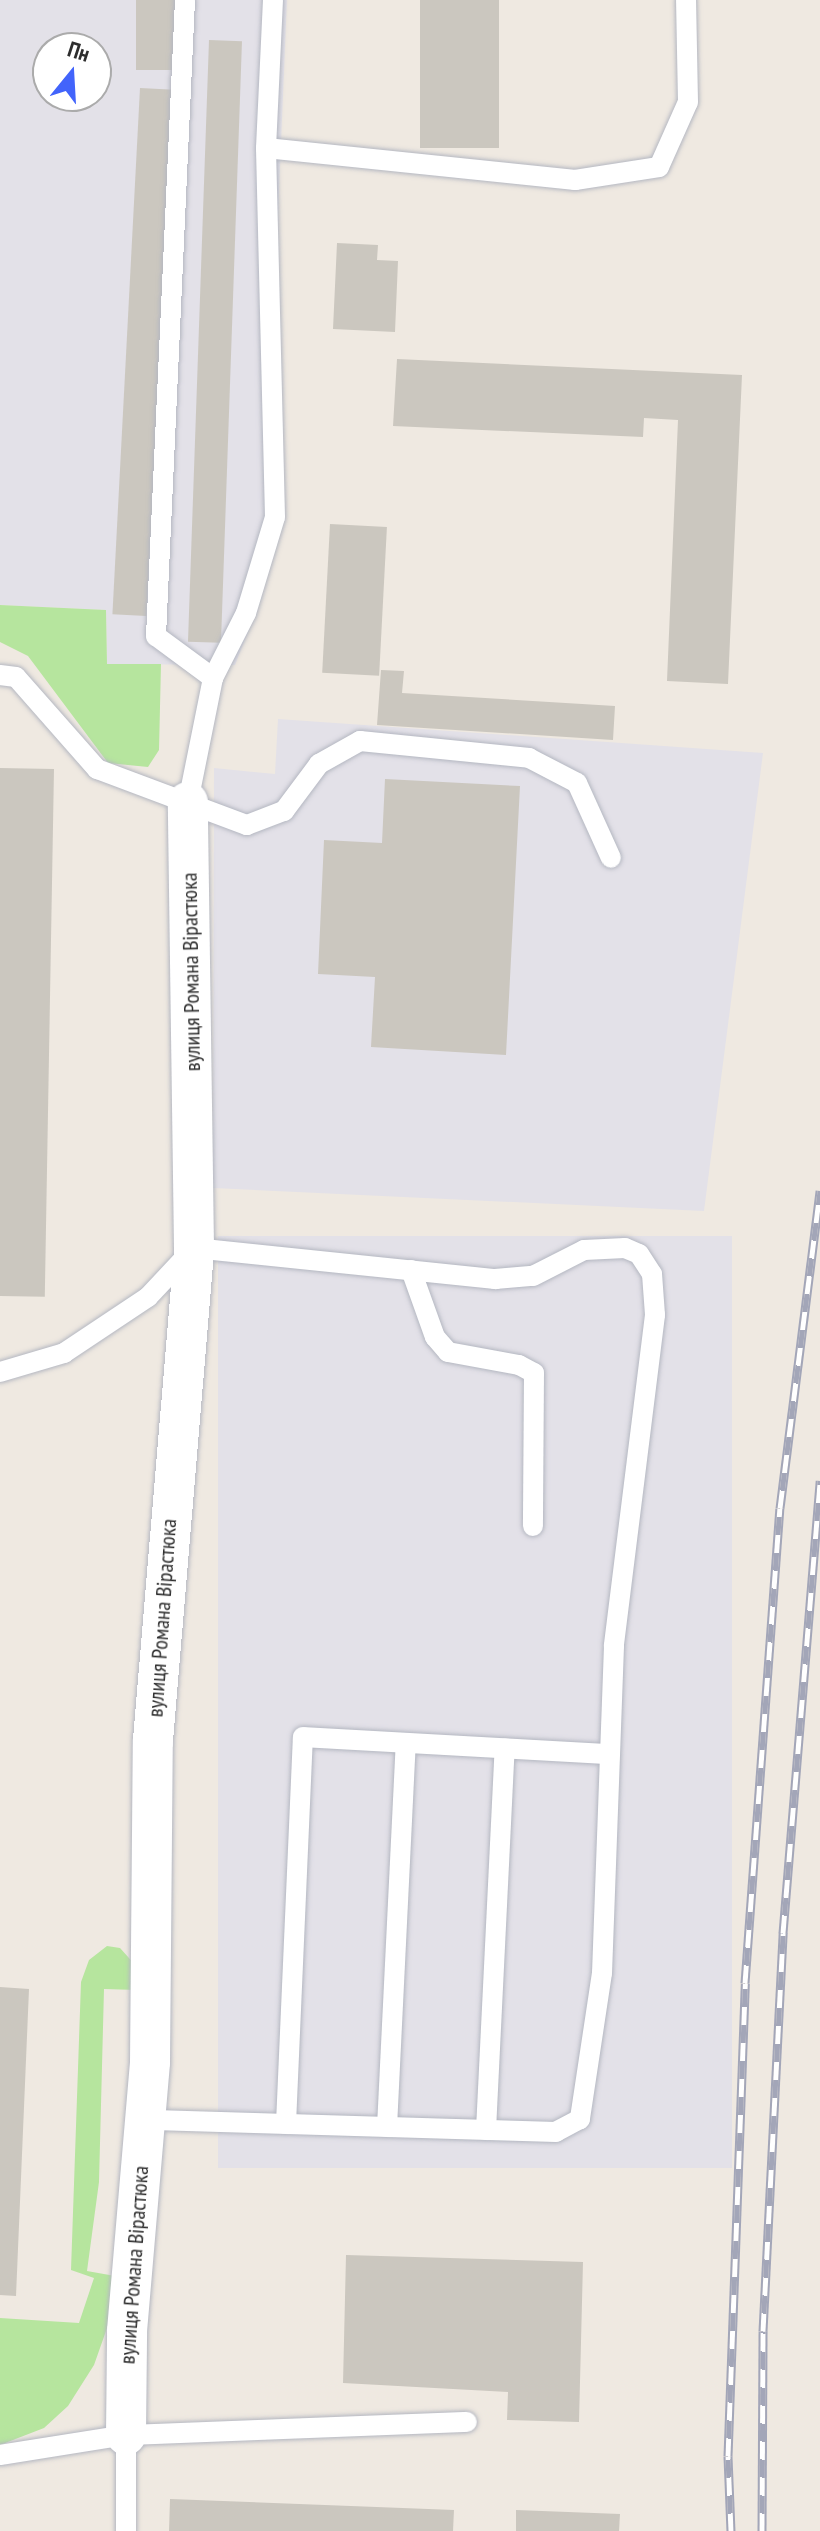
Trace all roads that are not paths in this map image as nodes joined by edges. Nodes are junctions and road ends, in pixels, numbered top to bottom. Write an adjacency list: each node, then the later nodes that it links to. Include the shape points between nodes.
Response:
1 (185, 0): 6 (lane, via 156,636)
2 (273, 0): 4 (lane)
3 (686, 0): 4 (lane, via 688,102 659,167 575,180)
4 (266, 148): 6 (lane, via 275,517 246,613)
5 (0, 675): 7 (lane, via 16,677 97,769)
6 (213, 678): 7 (lane)
7 (188, 802): 8 (lane, via 247,825 284,811 319,764 360,741 529,758 577,783); 9 (street, вулиця Романа Вірастюка)
8 (611, 858)
9 (194, 1248): 10 (lane); 11 (lane, via 148,1297 64,1353); 16 (street, вулиця Романа Вірастюка, via 153,1740)
10 (411, 1270): 12 (lane, via 435,1337 448,1352 519,1365 534,1373); 15 (lane, via 495,1279 533,1276 584,1250 625,1248 639,1254 652,1274 655,1315 614,1646)
11 (0, 1372)
12 (533, 1526)
13 (406, 1743): 14 (lane); 17 (lane, via 303,1737); 18 (lane)
14 (505, 1748): 15 (lane); 19 (lane)
15 (610, 1754): 19 (lane, via 602,1973 585,2107 569,2129)
16 (145, 2120): 17 (lane); 21 (street, вулиця Романа Вірастюка, via 127,2331)
17 (286, 2124): 18 (lane)
18 (387, 2127): 19 (lane)
19 (486, 2130)
20 (467, 2422): 21 (lane)
21 (126, 2435): 22 (lane); 23 (lane)
22 (0, 2455)
23 (126, 2531)

